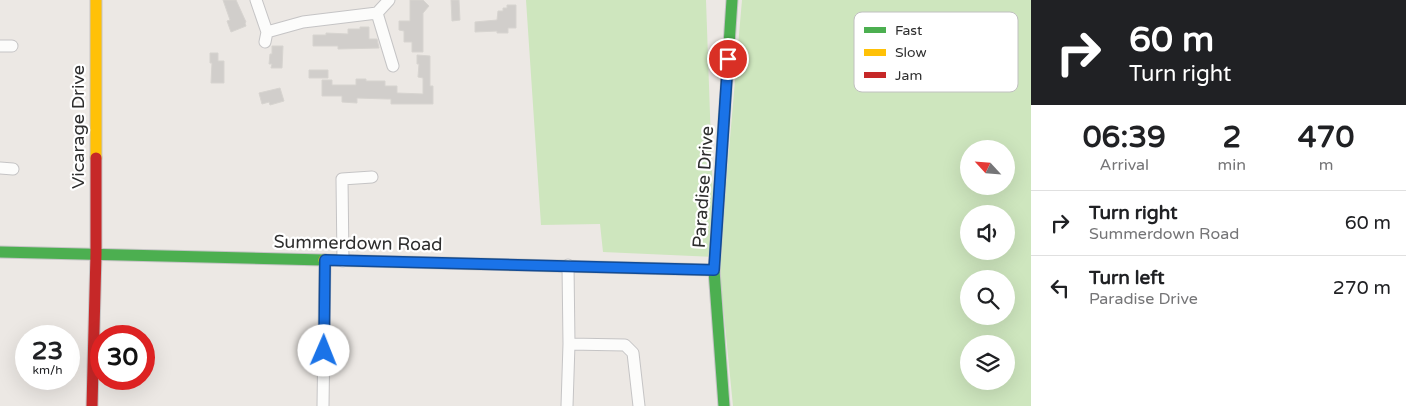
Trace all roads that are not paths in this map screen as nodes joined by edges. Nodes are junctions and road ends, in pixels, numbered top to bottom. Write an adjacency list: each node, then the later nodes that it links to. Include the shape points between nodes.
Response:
1 (96, 0): 13 (street, Vicarage Drive)
2 (256, 0): 5 (street, via 266,37 303,22)
3 (389, 0): 5 (street)
4 (732, 0): 17 (street, Paradise Drive)
5 (377, 13): 8 (street)
6 (0, 46): 7 (street)
7 (12, 46)
8 (393, 66)
9 (0, 168): 10 (street)
10 (14, 169)
11 (372, 177): 15 (street, via 342,179)
12 (0, 252): 13 (street, Summerdown Road)
13 (96, 254): 14 (street, Summerdown Road); 19 (street, Vicarage Drive)
14 (325, 260): 15 (street, Summerdown Road); 20 (street)
15 (343, 261): 16 (street, Summerdown Road)
16 (568, 265): 17 (street, Summerdown Road); 18 (street)
17 (714, 270): 23 (street, Paradise Drive)
18 (568, 344): 21 (street); 22 (street, via 626,345 633,353)
19 (92, 406)
20 (323, 406)
21 (567, 406)
22 (639, 406)
23 (724, 406)

